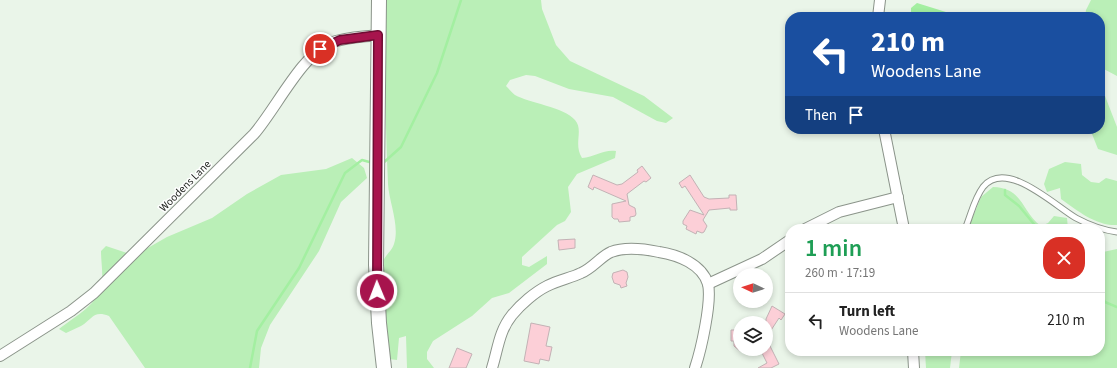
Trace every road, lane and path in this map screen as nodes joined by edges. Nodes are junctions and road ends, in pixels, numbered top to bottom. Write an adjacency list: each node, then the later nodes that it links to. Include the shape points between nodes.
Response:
1 (379, 0): 4 (street)
2 (880, 0): 3 (street)
3 (879, 12)
4 (378, 35): 15 (street, Woodens Lane, via 329,43 311,56 254,134 94,293); 17 (street, via 377,291)
5 (885, 134): 6 (street)
6 (898, 197): 7 (street, via 839,212); 8 (street)
7 (816, 224)
8 (903, 224)
9 (967, 224): 10 (lane, via 984,186 996,178 1005,177 1024,184)
10 (1088, 224)
11 (1105, 229): 12 (lane)
12 (1117, 232)
13 (785, 243): 14 (street, via 762,259)
14 (708, 284): 18 (street, via 695,266 674,255 640,249 610,253 582,273 547,285 513,314 501,333); 19 (street, via 704,336)
15 (0, 356)
16 (914, 356): 20 (street)
17 (384, 368)
18 (492, 368)
19 (695, 368)
20 (914, 368)

